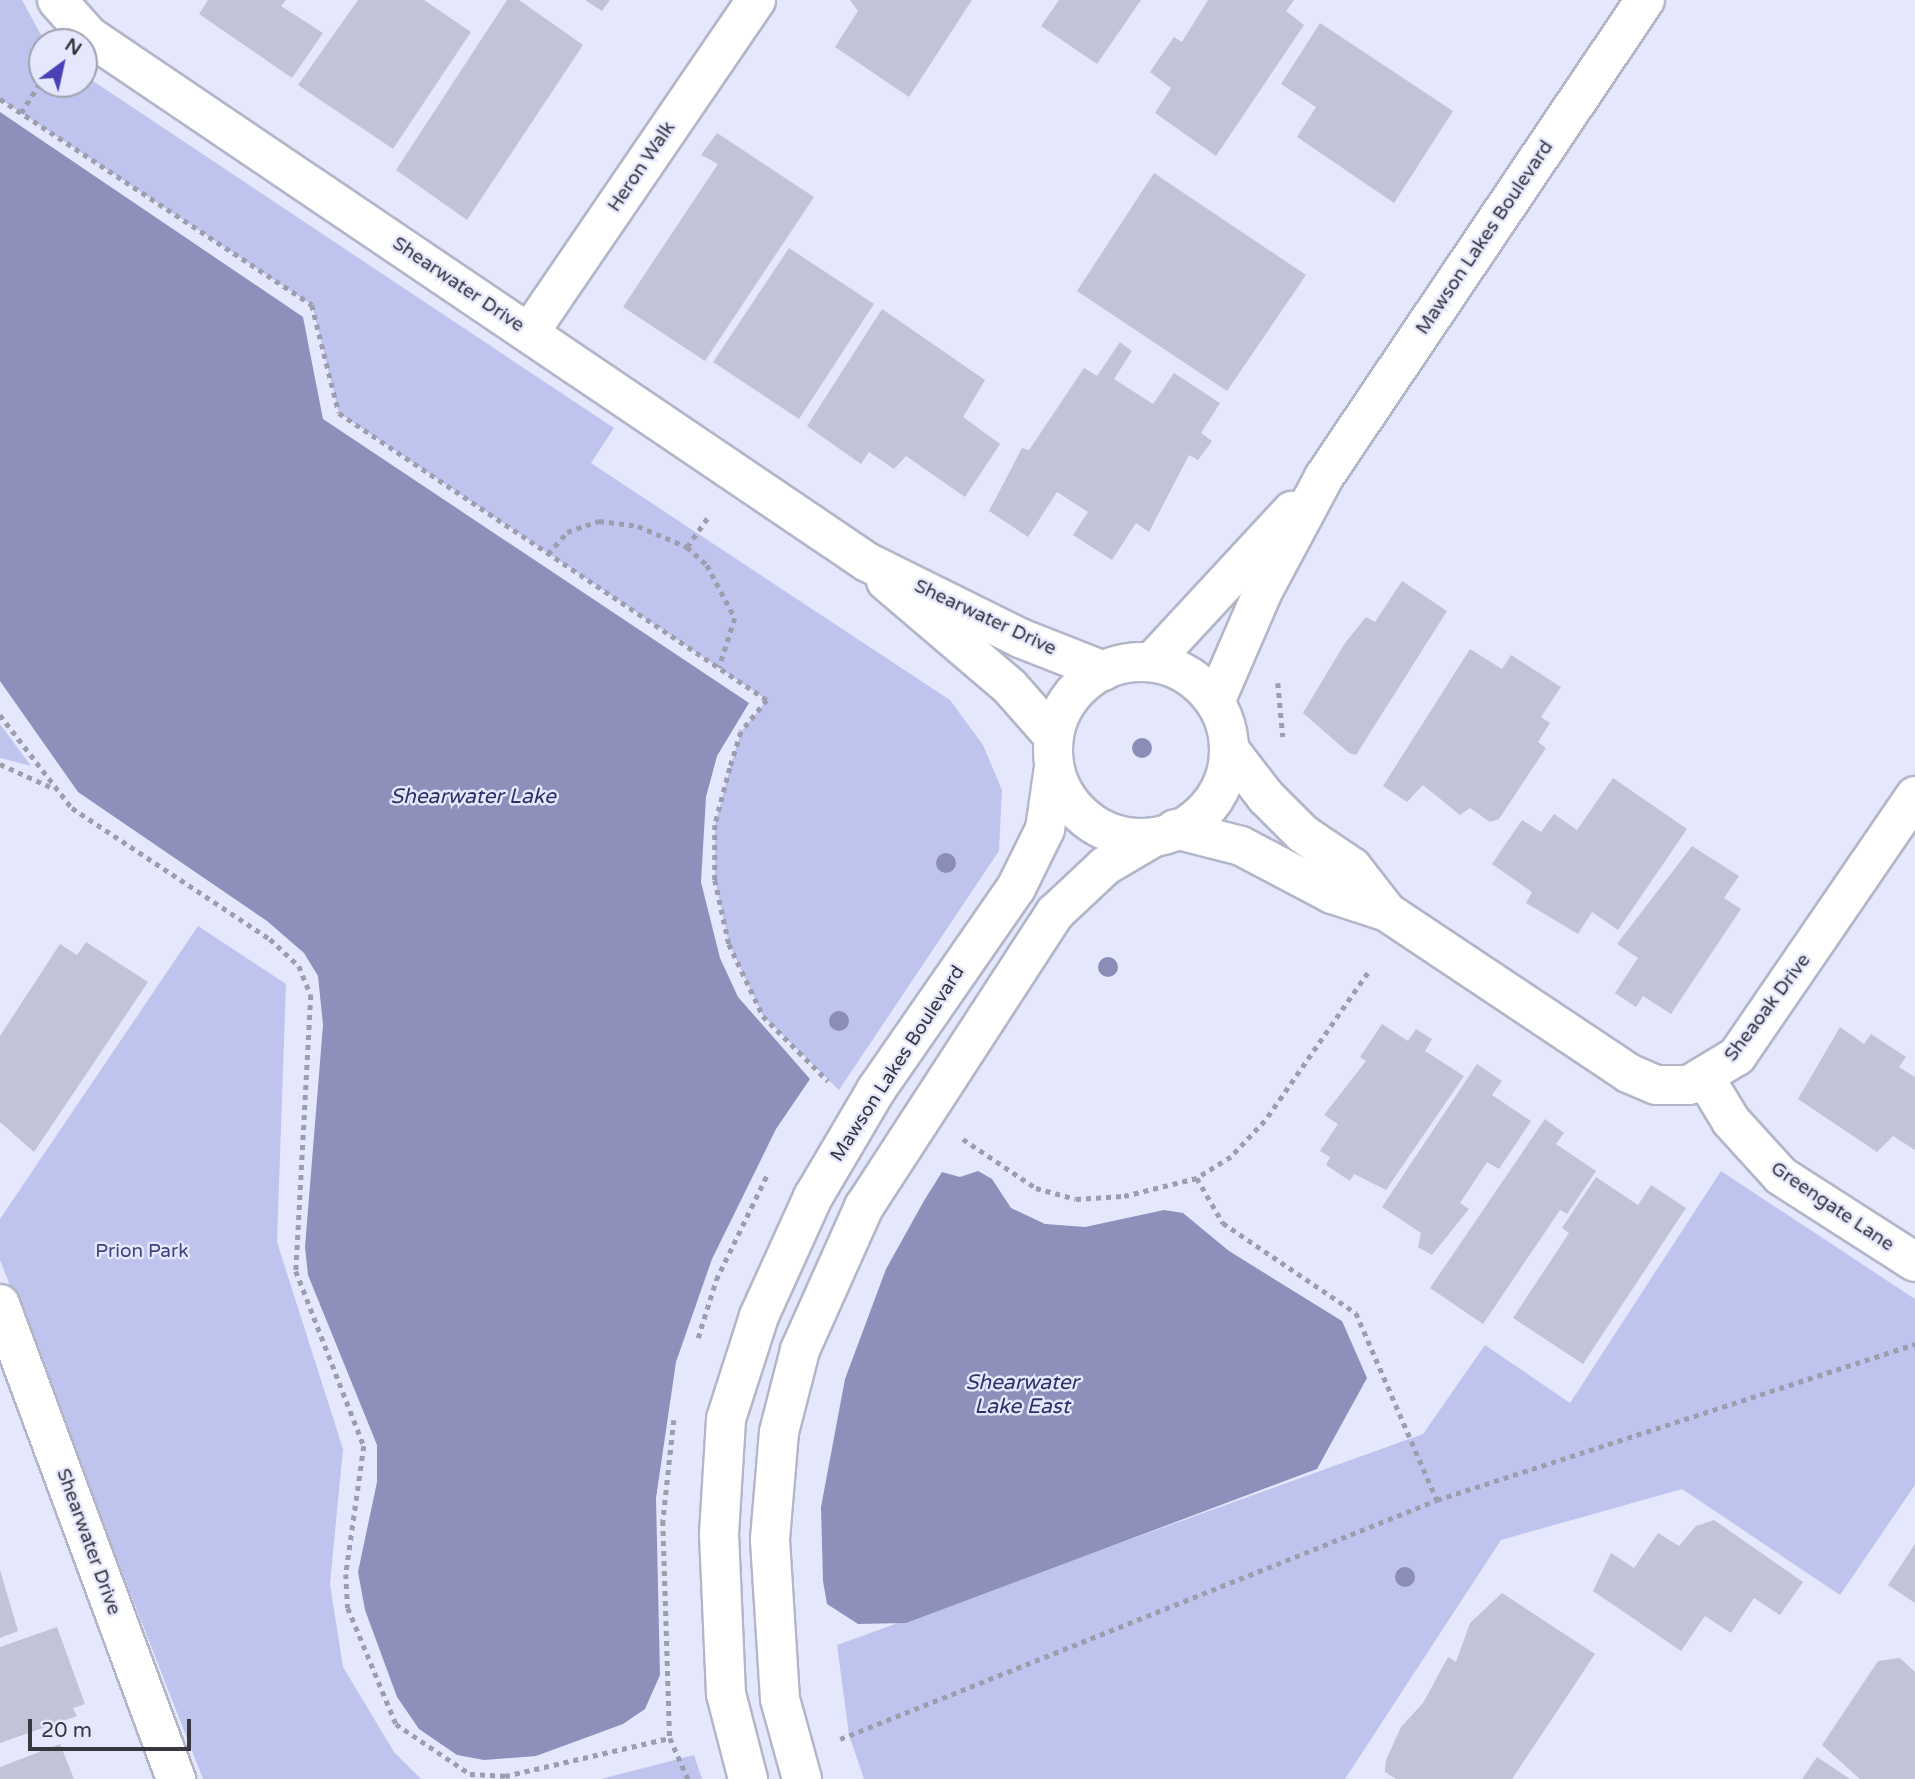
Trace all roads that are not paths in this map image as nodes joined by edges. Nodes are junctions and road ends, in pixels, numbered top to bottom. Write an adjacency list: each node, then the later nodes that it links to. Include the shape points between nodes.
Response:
1 (57, 0): 4 (street, Shearwater Drive, via 89,36)
2 (756, 0): 4 (street, Heron Walk)
3 (1645, 0): 5 (street, Mawson Lakes Boulevard)
4 (530, 334): 6 (street, Shearwater Drive)
5 (1325, 477): 7 (street, Mawson Lakes Boulevard); 9 (street, Mawson Lakes Boulevard, via 1264,591)
6 (867, 562): 8 (street, Shearwater Drive, via 1020,638); 11 (street, Shearwater Drive, via 928,624 1010,687)
7 (1152, 662): 8 (street); 9 (street, via 1179,670)
8 (1104, 671): 11 (street, via 1067,700)
9 (1215, 702): 10 (street)
10 (1229, 749): 13 (street, via 1218,794 1192,823); 14 (street, Sheaoak Drive, via 1266,797 1303,834 1352,867)
11 (1054, 752): 13 (street, via 1068,799 1090,823 1121,836); 20 (street, Mawson Lakes Boulevard, via 1045,829 1016,888 876,1090 813,1197 759,1316 726,1419 719,1534 726,1694)
12 (1915, 796): 15 (street, Sheaoak Drive, via 1737,1056)
13 (1165, 833): 14 (street, Sheaoak Drive, via 1241,846 1332,894); 18 (street, via 1105,866 1055,913 864,1207 800,1350 779,1432 770,1539 780,1699)
14 (1387, 912): 15 (street, Sheaoak Drive, via 1628,1073 1656,1085)
15 (1705, 1079): 16 (street, Greengate Lane, via 1731,1121 1781,1176)
16 (1915, 1262)
17 (0, 1304): 19 (street, Shearwater Drive)
18 (799, 1771)
19 (176, 1779)
20 (748, 1779)

